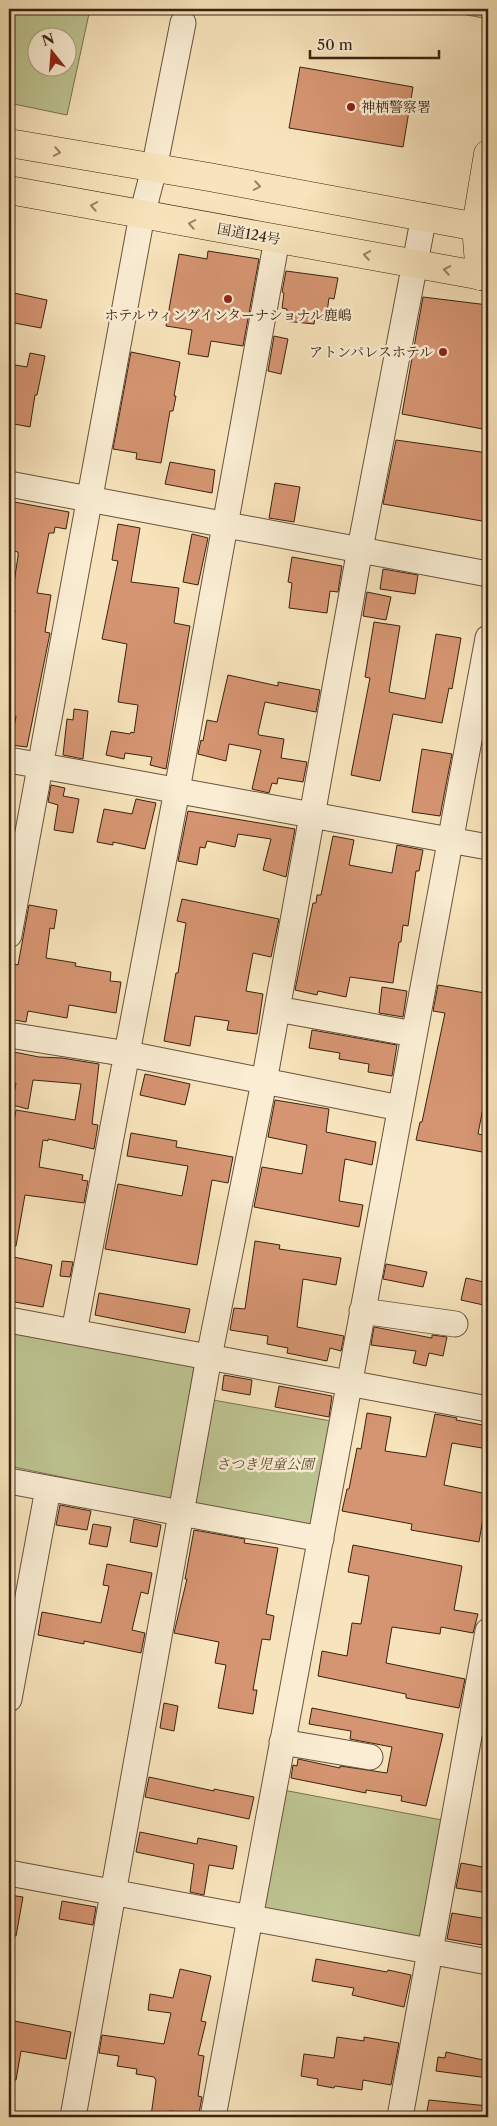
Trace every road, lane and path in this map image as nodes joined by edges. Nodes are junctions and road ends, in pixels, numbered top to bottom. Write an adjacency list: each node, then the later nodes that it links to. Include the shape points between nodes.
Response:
1 (183, 24): 4 (street)
2 (9, 143): 4 (main road, one-way to 4)
3 (488, 154): 8 (main road)
4 (154, 169): 6 (street); 7 (main road, one-way to 7)
5 (9, 190): 6 (main road, 国道124号, one-way to 5)
6 (142, 215): 9 (main road, 国道124号, one-way to 6); 13 (street)
7 (424, 216): 8 (main road); 10 (street)
8 (482, 228): 11 (main road)
9 (277, 239): 10 (main road, 国道124号, one-way to 9); 14 (street)
10 (415, 264): 11 (main road, 国道124号, one-way to 10); 15 (street)
11 (485, 270)
12 (9, 484): 13 (street)
13 (91, 500): 14 (street); 19 (street)
14 (226, 524): 15 (street); 20 (street)
15 (360, 549): 16 (street); 21 (street)
16 (488, 574)
17 (488, 638): 22 (street)
18 (9, 760): 19 (street)
19 (42, 766): 20 (street); 24 (street)
20 (177, 790): 21 (street); 28 (street)
21 (314, 815): 22 (street); 25 (street)
22 (451, 840): 23 (street); 27 (street)
23 (488, 847)
24 (9, 935)
25 (277, 1009): 27 (street); 29 (street)
26 (9, 1034): 28 (street)
27 (414, 1034): 30 (street)
28 (128, 1054): 29 (street); 34 (street)
29 (264, 1082): 30 (street); 35 (street)
30 (400, 1108): 31 (street)
31 (362, 1311): 33 (street); 36 (street)
32 (9, 1320): 34 (street)
33 (455, 1324)
34 (74, 1332): 35 (street)
35 (209, 1357): 36 (street); 40 (street)
36 (349, 1383): 37 (street); 41 (street)
37 (488, 1409)
38 (9, 1481): 39 (street)
39 (48, 1489): 40 (street); 43 (street)
40 (180, 1514): 41 (street); 47 (street)
41 (321, 1539): 44 (street)
42 (488, 1636): 49 (street)
43 (9, 1699)
44 (282, 1742): 45 (street); 48 (street)
45 (370, 1758)
46 (9, 1873): 47 (street)
47 (113, 1892): 48 (street); 51 (street)
48 (250, 1918): 49 (street); 52 (street)
49 (431, 1952): 50 (street); 53 (street)
50 (488, 1962)
51 (72, 2117)
52 (212, 2117)
53 (400, 2117)

